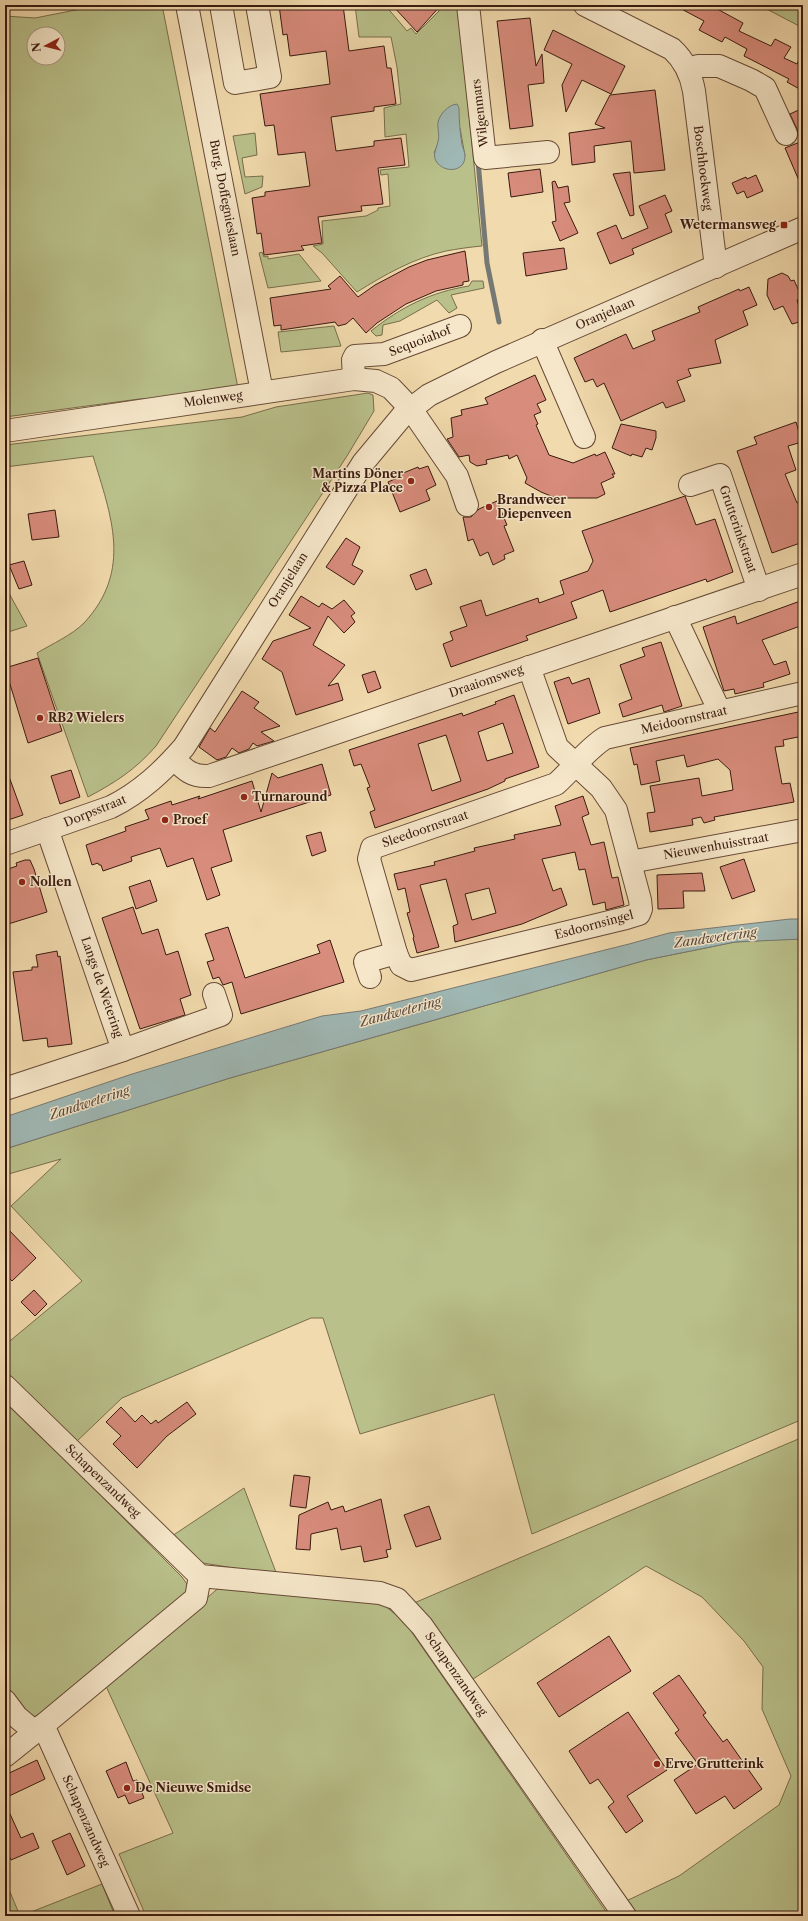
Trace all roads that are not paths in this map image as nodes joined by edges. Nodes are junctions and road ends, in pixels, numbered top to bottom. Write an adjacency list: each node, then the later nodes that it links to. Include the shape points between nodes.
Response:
1 (187, 5): 14 (street, Burg. Doffegnieslaan)
2 (221, 5): 3 (street, via 235,83 270,77)
3 (257, 5)
4 (468, 5): 8 (street, Wilgenmars, via 485,158)
5 (585, 5): 6 (street, Boschhoekweg, via 672,49)
6 (688, 69): 7 (street, via 698,66 719,66 765,88); 10 (street, Boschhoekweg, via 694,92)
7 (786, 134)
8 (548, 152)
9 (803, 228): 10 (street, Oranjelaan)
10 (716, 266): 12 (street, Oranjelaan)
11 (460, 326): 13 (street, Sequoiahof, via 384,354 355,356)
12 (542, 340): 15 (street, Oranjelaan, via 429,395); 17 (street)
13 (354, 379): 14 (street, Molenweg); 15 (street, Molenweg, via 376,381 391,388)
14 (262, 392): 16 (street, Molenweg)
15 (411, 409): 19 (street, via 457,476); 26 (street, Oranjelaan, via 362,462 184,747)
16 (5, 431)
17 (584, 436)
18 (690, 485): 21 (street, Grutterinkstraat, via 720,475)
19 (467, 505)
20 (803, 574): 21 (street, Draaiomsweg)
21 (759, 590): 22 (street, Draaiomsweg)
22 (675, 617): 23 (street, Draaiomsweg); 25 (street)
23 (529, 667): 26 (street, Draaiomsweg, via 209,776 192,774 184,770); 27 (street, Esdoornsingel, via 557,747)
24 (803, 693): 25 (street, Meidoornstraat)
25 (720, 712): 27 (street, Meidoornstraat, via 605,738 593,745)
26 (174, 759): 28 (street, Dorpsstraat, via 144,787 126,799 111,807)
27 (576, 766): 31 (street, Esdoornsingel, via 601,788 616,810); 32 (street, Sleedoornstraat, via 556,784 372,848 369,859)
28 (48, 829): 30 (street, Dorpsstraat); 35 (street, Langs de Wetering)
29 (803, 830): 31 (street, Nieuwenhuisstraat)
30 (5, 844)
31 (630, 862): 32 (street, Esdoornsingel, via 640,900 641,909 638,914 411,970 401,965)
32 (396, 953): 33 (street, via 365,962)
33 (370, 978)
34 (214, 994): 35 (street, via 221,1015)
35 (123, 1050): 36 (street, Langs de Wetering)
36 (5, 1088)
37 (5, 1386): 38 (street, Schapenzandweg)
38 (200, 1576): 40 (street, via 196,1598); 43 (street, Schapenzandweg, via 380,1592 397,1599 422,1626)
39 (5, 1701): 40 (street, Schapenzandweg, via 17,1717)
40 (39, 1729): 41 (street); 42 (street, Schapenzandweg)
41 (5, 1756)
42 (129, 1916)
43 (625, 1916)

